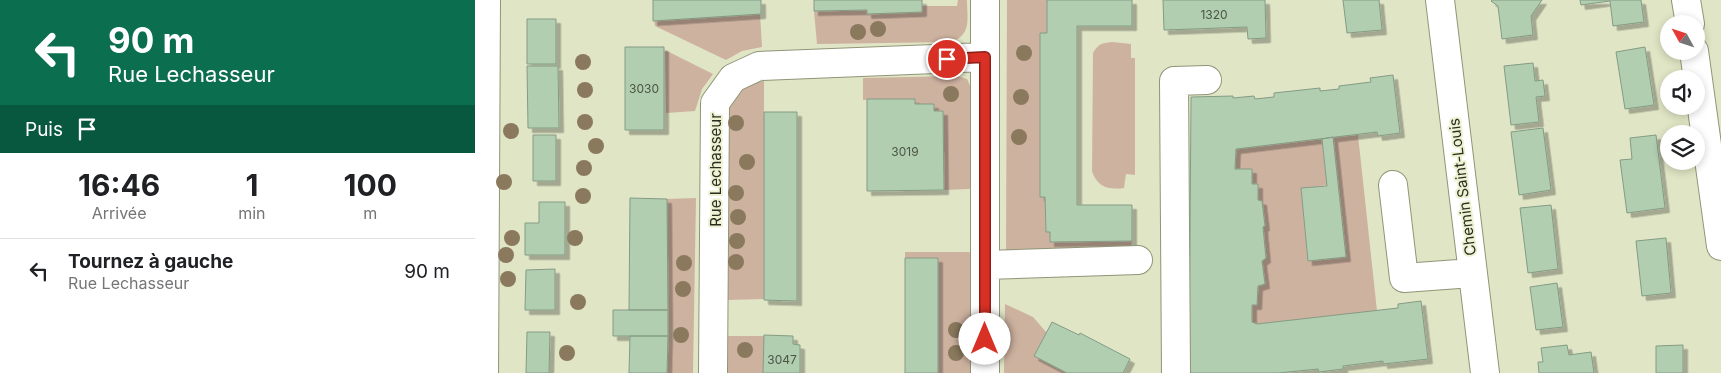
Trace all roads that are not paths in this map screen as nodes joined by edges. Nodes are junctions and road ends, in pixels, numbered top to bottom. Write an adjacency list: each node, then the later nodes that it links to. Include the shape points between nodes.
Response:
1 (486, 0): 8 (street)
2 (985, 0): 6 (street)
3 (1440, 0): 15 (street, Chemin Saint-Louis)
4 (1686, 0): 5 (street)
5 (1688, 15)
6 (985, 57): 14 (street); 17 (street, Rue Lechasseur, via 759,66 733,78 715,103)
7 (1696, 60): 10 (street)
8 (480, 66): 16 (street)
9 (1207, 80): 19 (street, via 1175,81)
10 (1717, 180): 12 (street)
11 (1393, 185): 15 (street, via 1404,278)
12 (1721, 246)
13 (1138, 260): 14 (street)
14 (985, 265): 18 (street)
15 (1472, 272): 20 (street, Chemin Saint-Louis)
16 (484, 373)
17 (713, 373)
18 (985, 373)
19 (1176, 373)
20 (1485, 373)

